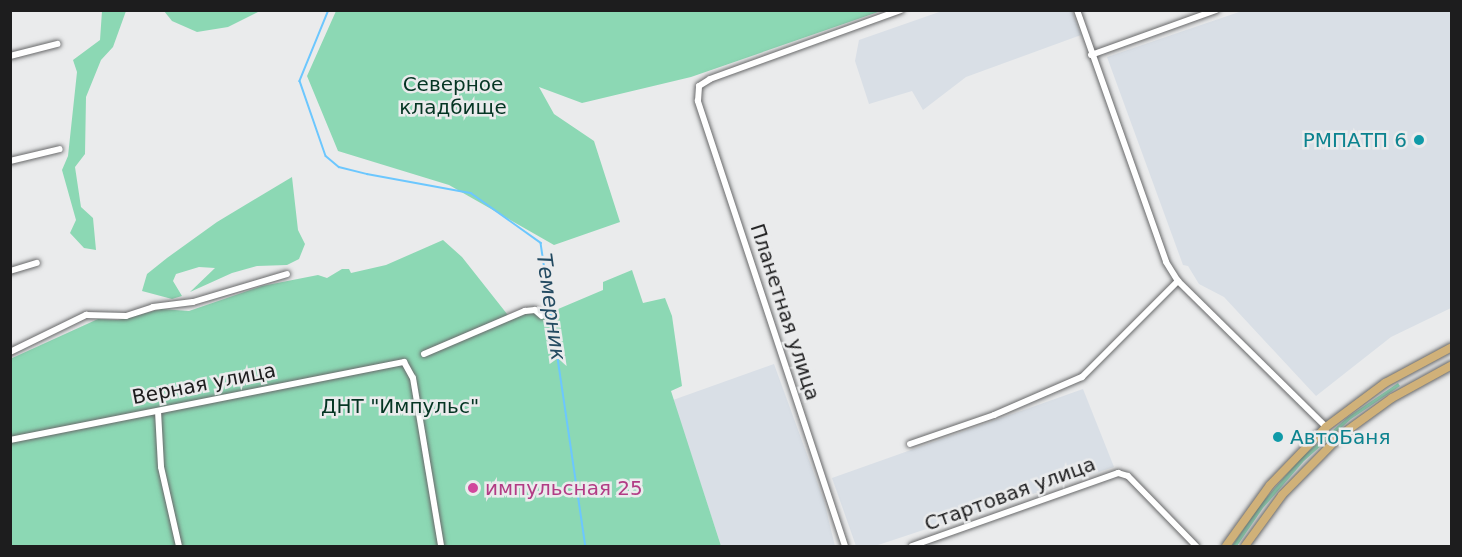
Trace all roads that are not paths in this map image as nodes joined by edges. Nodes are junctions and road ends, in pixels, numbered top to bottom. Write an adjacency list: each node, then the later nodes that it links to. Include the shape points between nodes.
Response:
1 (900, 10): 26 (street, Планетная улица, via 699,86 699,101)
2 (1077, 10): 5 (street)
3 (1216, 10): 5 (street)
4 (57, 44): 6 (street)
5 (1091, 55): 12 (street, via 1166,261)
6 (10, 56)
7 (60, 149): 8 (street)
8 (10, 161)
9 (37, 263): 10 (street)
10 (10, 271)
11 (287, 274): 15 (street, via 193,302 153,307 126,316 86,315)
12 (1178, 281): 21 (street); 23 (street, via 1082,377 994,415)
13 (542, 316): 16 (street, via 535,310 525,311)
14 (1452, 347): 18 (main road)
15 (10, 352)
16 (424, 354)
17 (1452, 365): 19 (main road)
18 (1400, 374): 19 (main road); 21 (main road)
19 (1407, 388): 30 (main road, via 1317,457 1282,495)
20 (159, 411): 22 (street, Верная улица); 24 (street, via 161,467); 25 (street, Верная улица, via 404,362 413,378)
21 (1326, 428): 29 (main road, via 1270,485)
22 (10, 440)
23 (910, 444)
24 (179, 546)
25 (441, 546)
26 (845, 546)
27 (912, 546): 28 (street, Стартовая улица, via 1118,472 1128,476)
28 (1196, 546)
29 (1226, 546)
30 (1245, 546)

